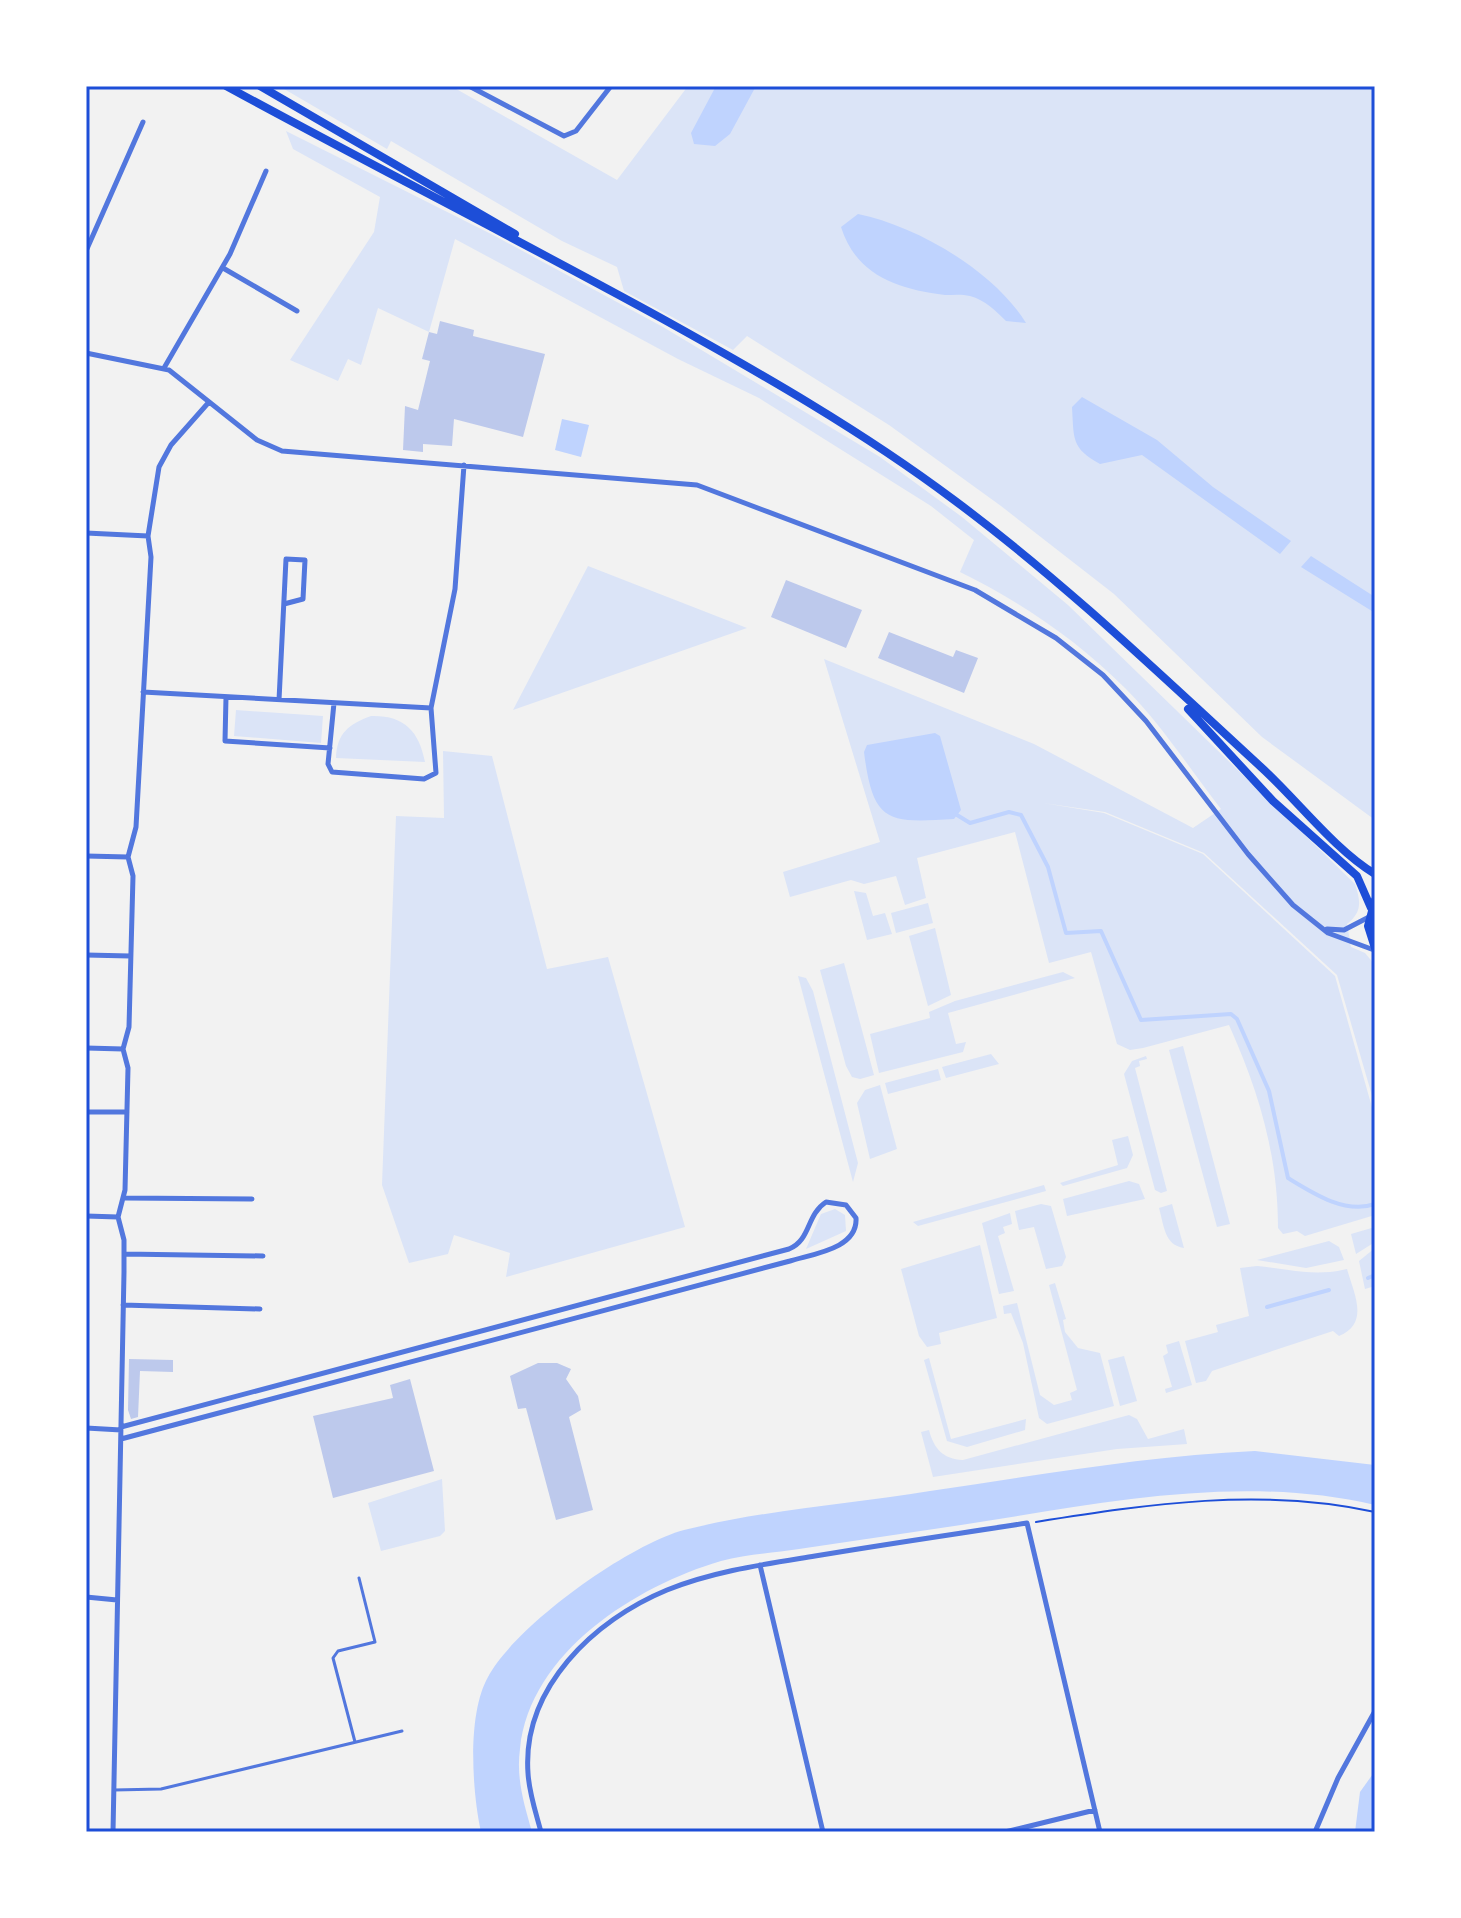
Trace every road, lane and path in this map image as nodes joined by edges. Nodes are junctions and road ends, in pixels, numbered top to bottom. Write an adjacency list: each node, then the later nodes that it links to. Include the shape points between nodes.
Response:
1 (226, 86): 8 (main road)
2 (260, 86): 8 (main road)
3 (469, 86): 4 (street, via 561,136 576,131)
4 (611, 86)
5 (143, 122): 7 (street)
6 (266, 171): 9 (street)
7 (86, 251)
8 (563, 264): 18 (main road, via 783,387 894,457 1037,566)
9 (223, 268): 10 (street); 12 (street)
10 (297, 311)
11 (86, 353): 12 (street)
12 (164, 368): 13 (street)
13 (209, 402): 14 (street, via 257,440 282,451); 16 (street, via 161,462)
14 (464, 465): 23 (street, via 456,580); 29 (street, via 697,485 997,601 1071,648 1126,697 1283,896)
15 (86, 533): 16 (street)
16 (148, 536): 19 (street)
17 (284, 604): 17 (street, via 286,559 305,560 303,599); 21 (street)
18 (1152, 670): 27 (main road); 28 (main road, via 1273,801 1357,876)
19 (143, 692): 20 (street); 26 (street, via 135,840)
20 (226, 697): 21 (street); 24 (street, via 225,741)
21 (279, 700): 22 (street)
22 (334, 703): 23 (street); 24 (street)
23 (431, 708): 24 (street, via 438,770 429,779 334,774 329,769)
24 (330, 748)
25 (86, 856): 26 (street)
26 (128, 857): 32 (street, via 133,876)
27 (1375, 874)
28 (1372, 908): 29 (street, via 1344,930); 30 (main road, via 1369,935)
29 (1319, 927): 30 (street)
30 (1375, 949)
31 (86, 955): 32 (street)
32 (130, 956): 34 (street, via 129,1027)
33 (86, 1048): 34 (street)
34 (123, 1049): 36 (street)
35 (86, 1112): 36 (street)
36 (127, 1112): 37 (street)
37 (125, 1198): 38 (street); 40 (street)
38 (252, 1199)
39 (86, 1216): 40 (street)
40 (118, 1217): 41 (street)
41 (124, 1254): 42 (street); 43 (street)
42 (263, 1256)
43 (123, 1305): 44 (street); 46 (street)
44 (260, 1309)
45 (86, 1428): 46 (street)
46 (121, 1428): 47 (street); 47 (street, via 789,1249 802,1241 815,1212 826,1202 846,1205 856,1218 855,1232 845,1242 790,1261)
47 (121, 1439): 53 (street)
48 (1375, 1512): 49 (path, via 1242,1498 1162,1502)
49 (1027, 1523): 50 (street); 58 (street)
50 (760, 1565): 60 (street, via 651,1597 588,1640 562,1666 539,1706 527,1770); 61 (street)
51 (359, 1578): 56 (lane, via 375,1642 338,1651 333,1658)
52 (86, 1597): 53 (street)
53 (117, 1600): 57 (street)
54 (1375, 1711): 64 (street)
55 (402, 1731): 56 (lane)
56 (355, 1742): 57 (lane, via 161,1789)
57 (114, 1790): 59 (street)
58 (1095, 1810): 62 (street); 63 (street)
59 (113, 1832)
60 (541, 1832)
61 (823, 1832)
62 (1005, 1832)
63 (1100, 1832)
64 (1315, 1832)

